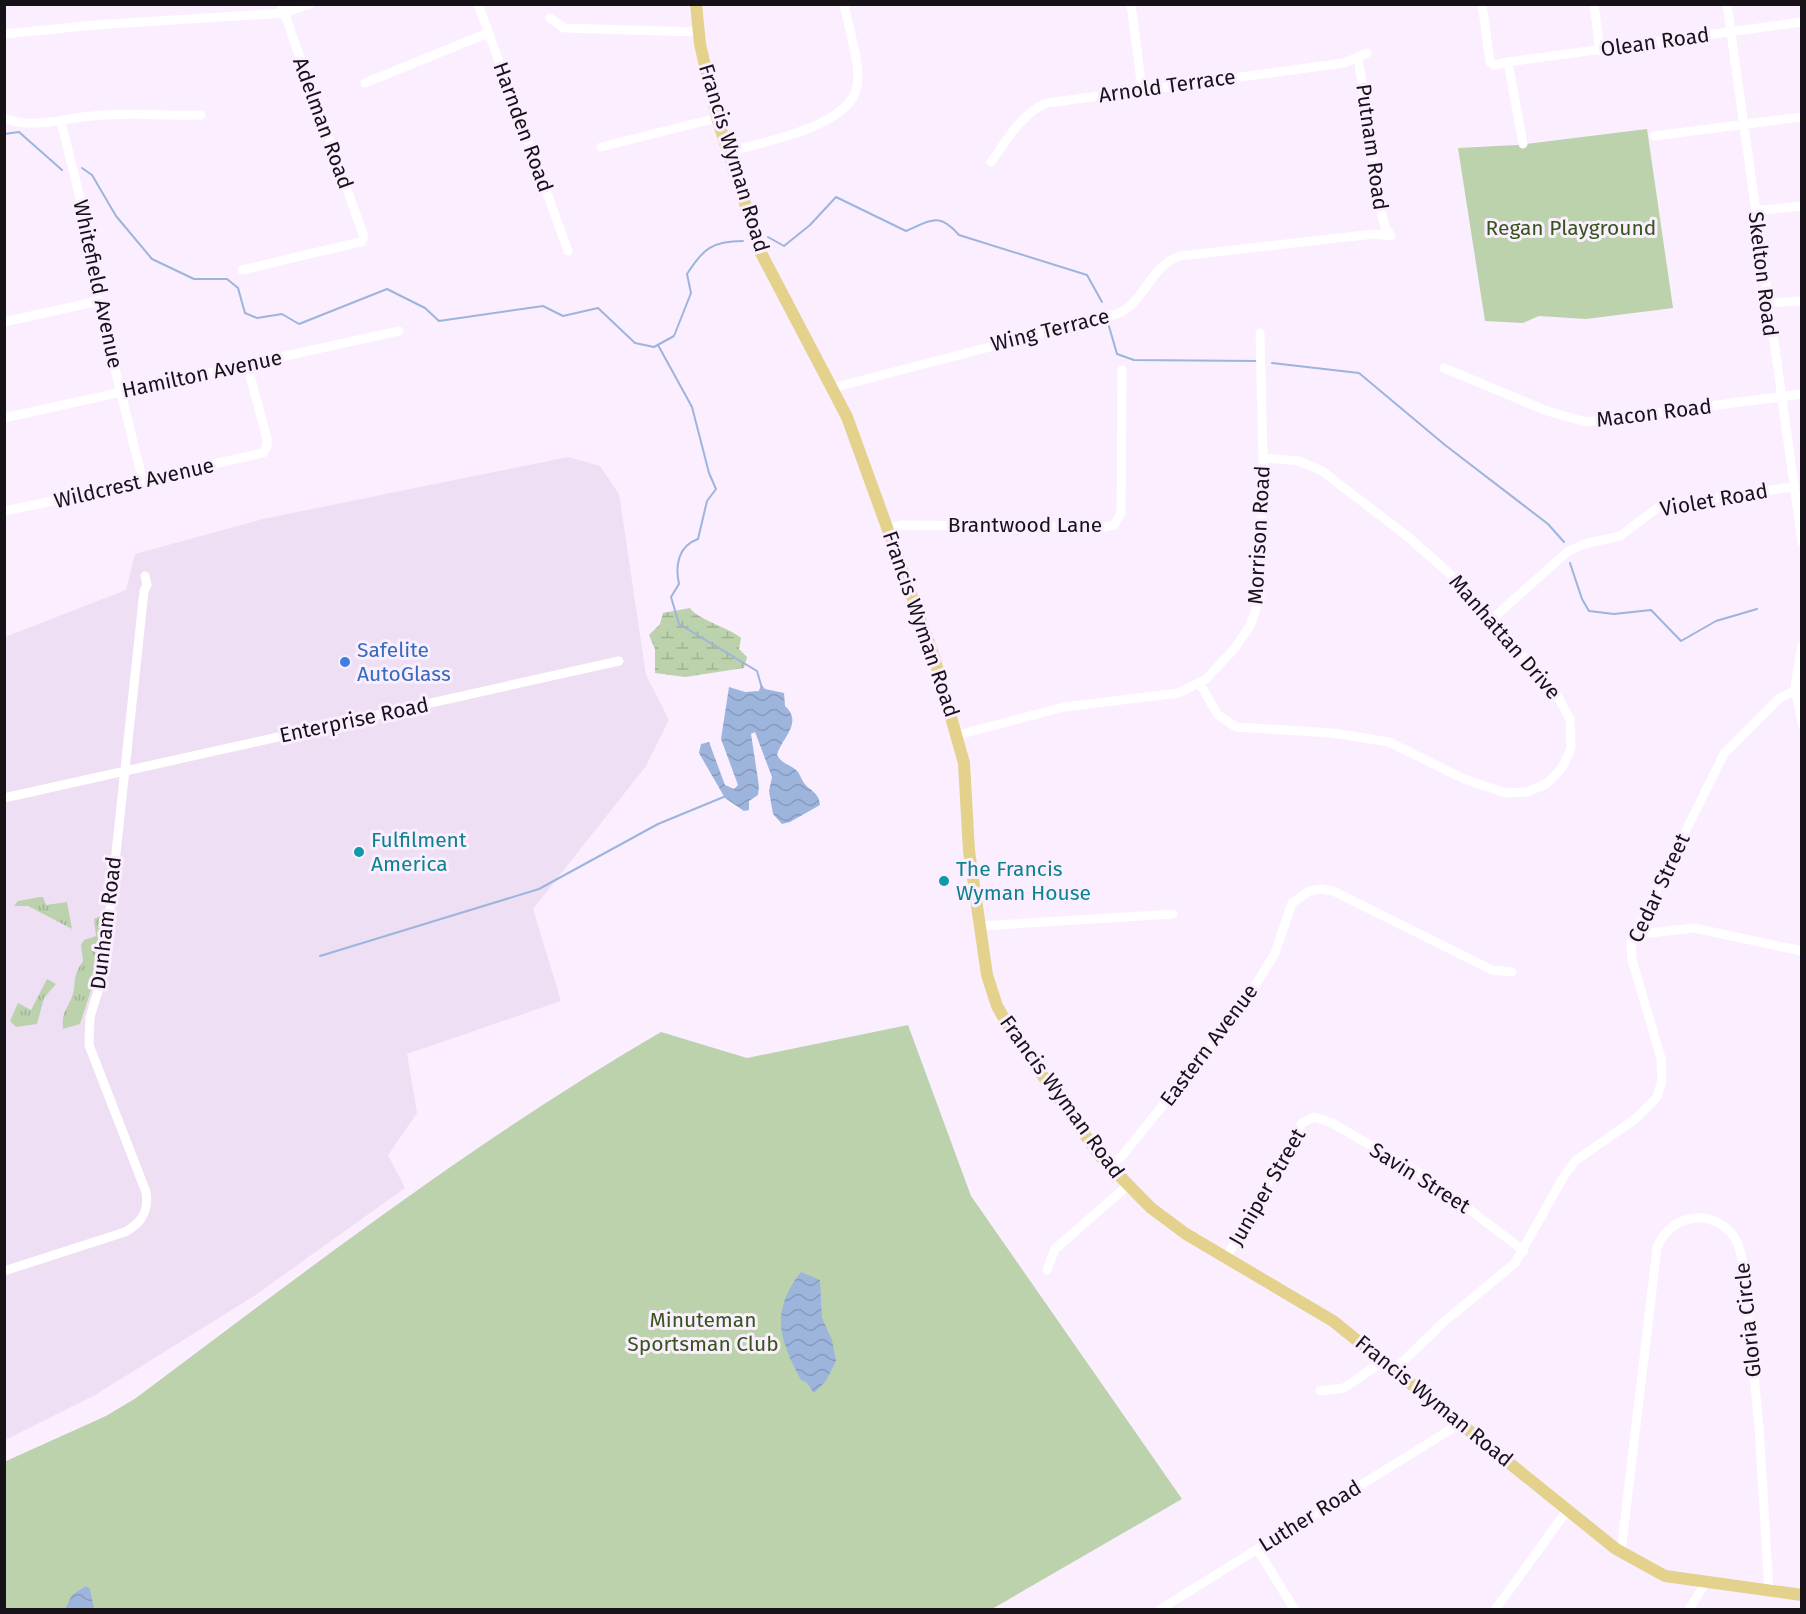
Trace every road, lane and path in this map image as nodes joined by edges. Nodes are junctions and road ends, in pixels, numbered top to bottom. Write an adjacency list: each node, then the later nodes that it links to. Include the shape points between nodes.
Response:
1 (310, 4): 9 (street)
2 (477, 4): 14 (street, Harnden Road)
3 (696, 4): 13 (main road, Francis Wyman Road)
4 (844, 4): 30 (street, via 858,82 852,98 816,126)
5 (1131, 4): 20 (street)
6 (1482, 4): 18 (street, via 1490,62)
7 (1594, 4): 16 (street)
8 (1727, 4): 12 (street, Skelton Road)
9 (282, 9): 15 (street); 36 (street, Adelman Road, via 364,233 363,240)
10 (550, 18): 13 (street, via 565,28)
11 (1802, 21): 12 (street, Olean Road)
12 (1731, 31): 16 (street, Olean Road); 26 (street, Skelton Road)
13 (698, 32): 22 (main road, Francis Wyman Road)
14 (488, 33): 19 (street); 35 (street, Harnden Road)
15 (4, 34)
16 (1600, 51): 18 (street, Olean Road)
17 (1363, 55): 20 (street, Arnold Terrace, via 1344,63); 34 (street, Putnam Road, via 1381,211)
18 (1508, 62): 28 (street)
19 (365, 83)
20 (1142, 89): 31 (street, Arnold Terrace, via 1044,104 1024,119)
21 (201, 115): 25 (street, via 91,116)
22 (717, 117): 29 (street); 30 (main road, Francis Wyman Road)
23 (1802, 117): 26 (street)
24 (4, 118): 25 (street, via 25,124)
25 (60, 122): 37 (street, Whitefield Avenue, via 83,207)
26 (1744, 126): 27 (street); 33 (street, Skelton Road)
27 (1654, 136)
28 (1523, 144)
29 (601, 147)
30 (727, 152): 46 (main road, Francis Wyman Road, via 761,253)
31 (991, 162)
32 (1802, 206): 33 (street)
33 (1755, 211): 39 (street, Skelton Road)
34 (1391, 236): 46 (street, Wing Terrace, via 1374,234 1180,256 1160,267 1137,300 1117,314)
35 (568, 250)
36 (242, 270)
37 (99, 301): 40 (street); 47 (street, Whitefield Avenue)
38 (1802, 301): 39 (street)
39 (1767, 303): 49 (street, Skelton Road)
40 (4, 322)
41 (399, 331): 43 (street, Hamilton Avenue)
42 (1260, 333): 51 (street, Morrison Road)
43 (247, 364): 47 (street, Hamilton Avenue); 52 (street, Wildcrest Avenue, via 267,439 263,453)
44 (1444, 368): 49 (street, Macon Road, via 1547,411 1586,422)
45 (1122, 370): 55 (street, Brantwood Lane, via 1121,513 1114,525)
46 (832, 388): 55 (main road, Francis Wyman Road)
47 (121, 392): 50 (street, Hamilton Avenue); 52 (street, Whitefield Avenue)
48 (1802, 394): 49 (street, Macon Road)
49 (1780, 397): 53 (street, Skelton Road)
50 (4, 418)
51 (1263, 458): 58 (street, Manhattan Drive, via 1299,461 1327,475 1421,547); 61 (street, Morrison Road, via 1262,572 1257,609 1235,648)
52 (143, 482): 54 (street, Wildcrest Avenue)
53 (1793, 487): 56 (street, Skelton Road); 58 (street, Violet Road, via 1660,506 1620,536 1567,552)
54 (4, 511)
55 (888, 528): 64 (main road, Francis Wyman Road)
56 (1802, 542)
57 (145, 576): 65 (street, Dunham Road)
58 (1492, 619): 61 (street, Manhattan Drive, via 1550,685 1572,728 1571,748 1562,768 1550,782 1527,792 1512,794 1464,779 1377,739 1236,727 1218,716)
59 (1802, 646): 62 (street)
60 (619, 661): 65 (street, Enterprise Road)
61 (1200, 684): 64 (street, Morrison Road, via 1154,698 1054,709)
62 (1796, 690): 63 (street); 69 (street, Cedar Street, via 1780,698 1724,754)
63 (1802, 724)
64 (958, 735): 68 (main road, Francis Wyman Road)
65 (124, 771): 66 (street, Enterprise Road); 78 (street, Dunham Road, via 103,975 88,1034 93,1058 148,1204 140,1221 125,1232)
66 (4, 798)
67 (1173, 914): 68 (street)
68 (980, 926): 73 (main road, Francis Wyman Road, via 987,975 1001,1014)
69 (1636, 929): 70 (street, via 1650,933 1694,928); 75 (street, Cedar Street, via 1631,954 1659,1050 1659,1093 1643,1112 1569,1168)
70 (1802, 951)
71 (1512, 972): 73 (street, Eastern Avenue, via 1492,970 1333,891 1321,889 1303,894 1289,909 1278,946 1242,1007 1122,1156)
72 (1310, 1118): 75 (street, Savin Street, via 1332,1124 1429,1179); 76 (street, Juniper Street, via 1302,1123)
73 (1109, 1166): 74 (main road, Francis Wyman Road)
74 (1127, 1186): 76 (main road, Francis Wyman Road, via 1178,1229); 77 (street, via 1056,1249)
75 (1524, 1251): 80 (street, Cedar Street, via 1507,1272 1445,1321)
76 (1226, 1258): 79 (main road, Francis Wyman Road, via 1324,1315)
77 (1047, 1270)
78 (4, 1271)
79 (1383, 1361): 80 (main road, Francis Wyman Road); 81 (street, via 1342,1389)
80 (1394, 1370): 82 (main road, Francis Wyman Road)
81 (1320, 1391)
82 (1461, 1423): 83 (main road, Francis Wyman Road); 84 (street, Luther Road)
83 (1568, 1509): 85 (main road, Francis Wyman Road); 91 (street)
84 (1257, 1549): 89 (street, Luther Road); 90 (street)
85 (1621, 1552): 86 (main road, Francis Wyman Road, via 1665,1576); 87 (street, Gloria Circle, via 1657,1248 1664,1234 1678,1223 1694,1217 1711,1220 1731,1233 1743,1262)
86 (1705, 1583): 87 (main road, Francis Wyman Road); 92 (street)
87 (1769, 1591): 88 (main road, Francis Wyman Road)
88 (1802, 1595)
89 (1159, 1610)
90 (1295, 1610)
91 (1495, 1610)
92 (1689, 1610)

